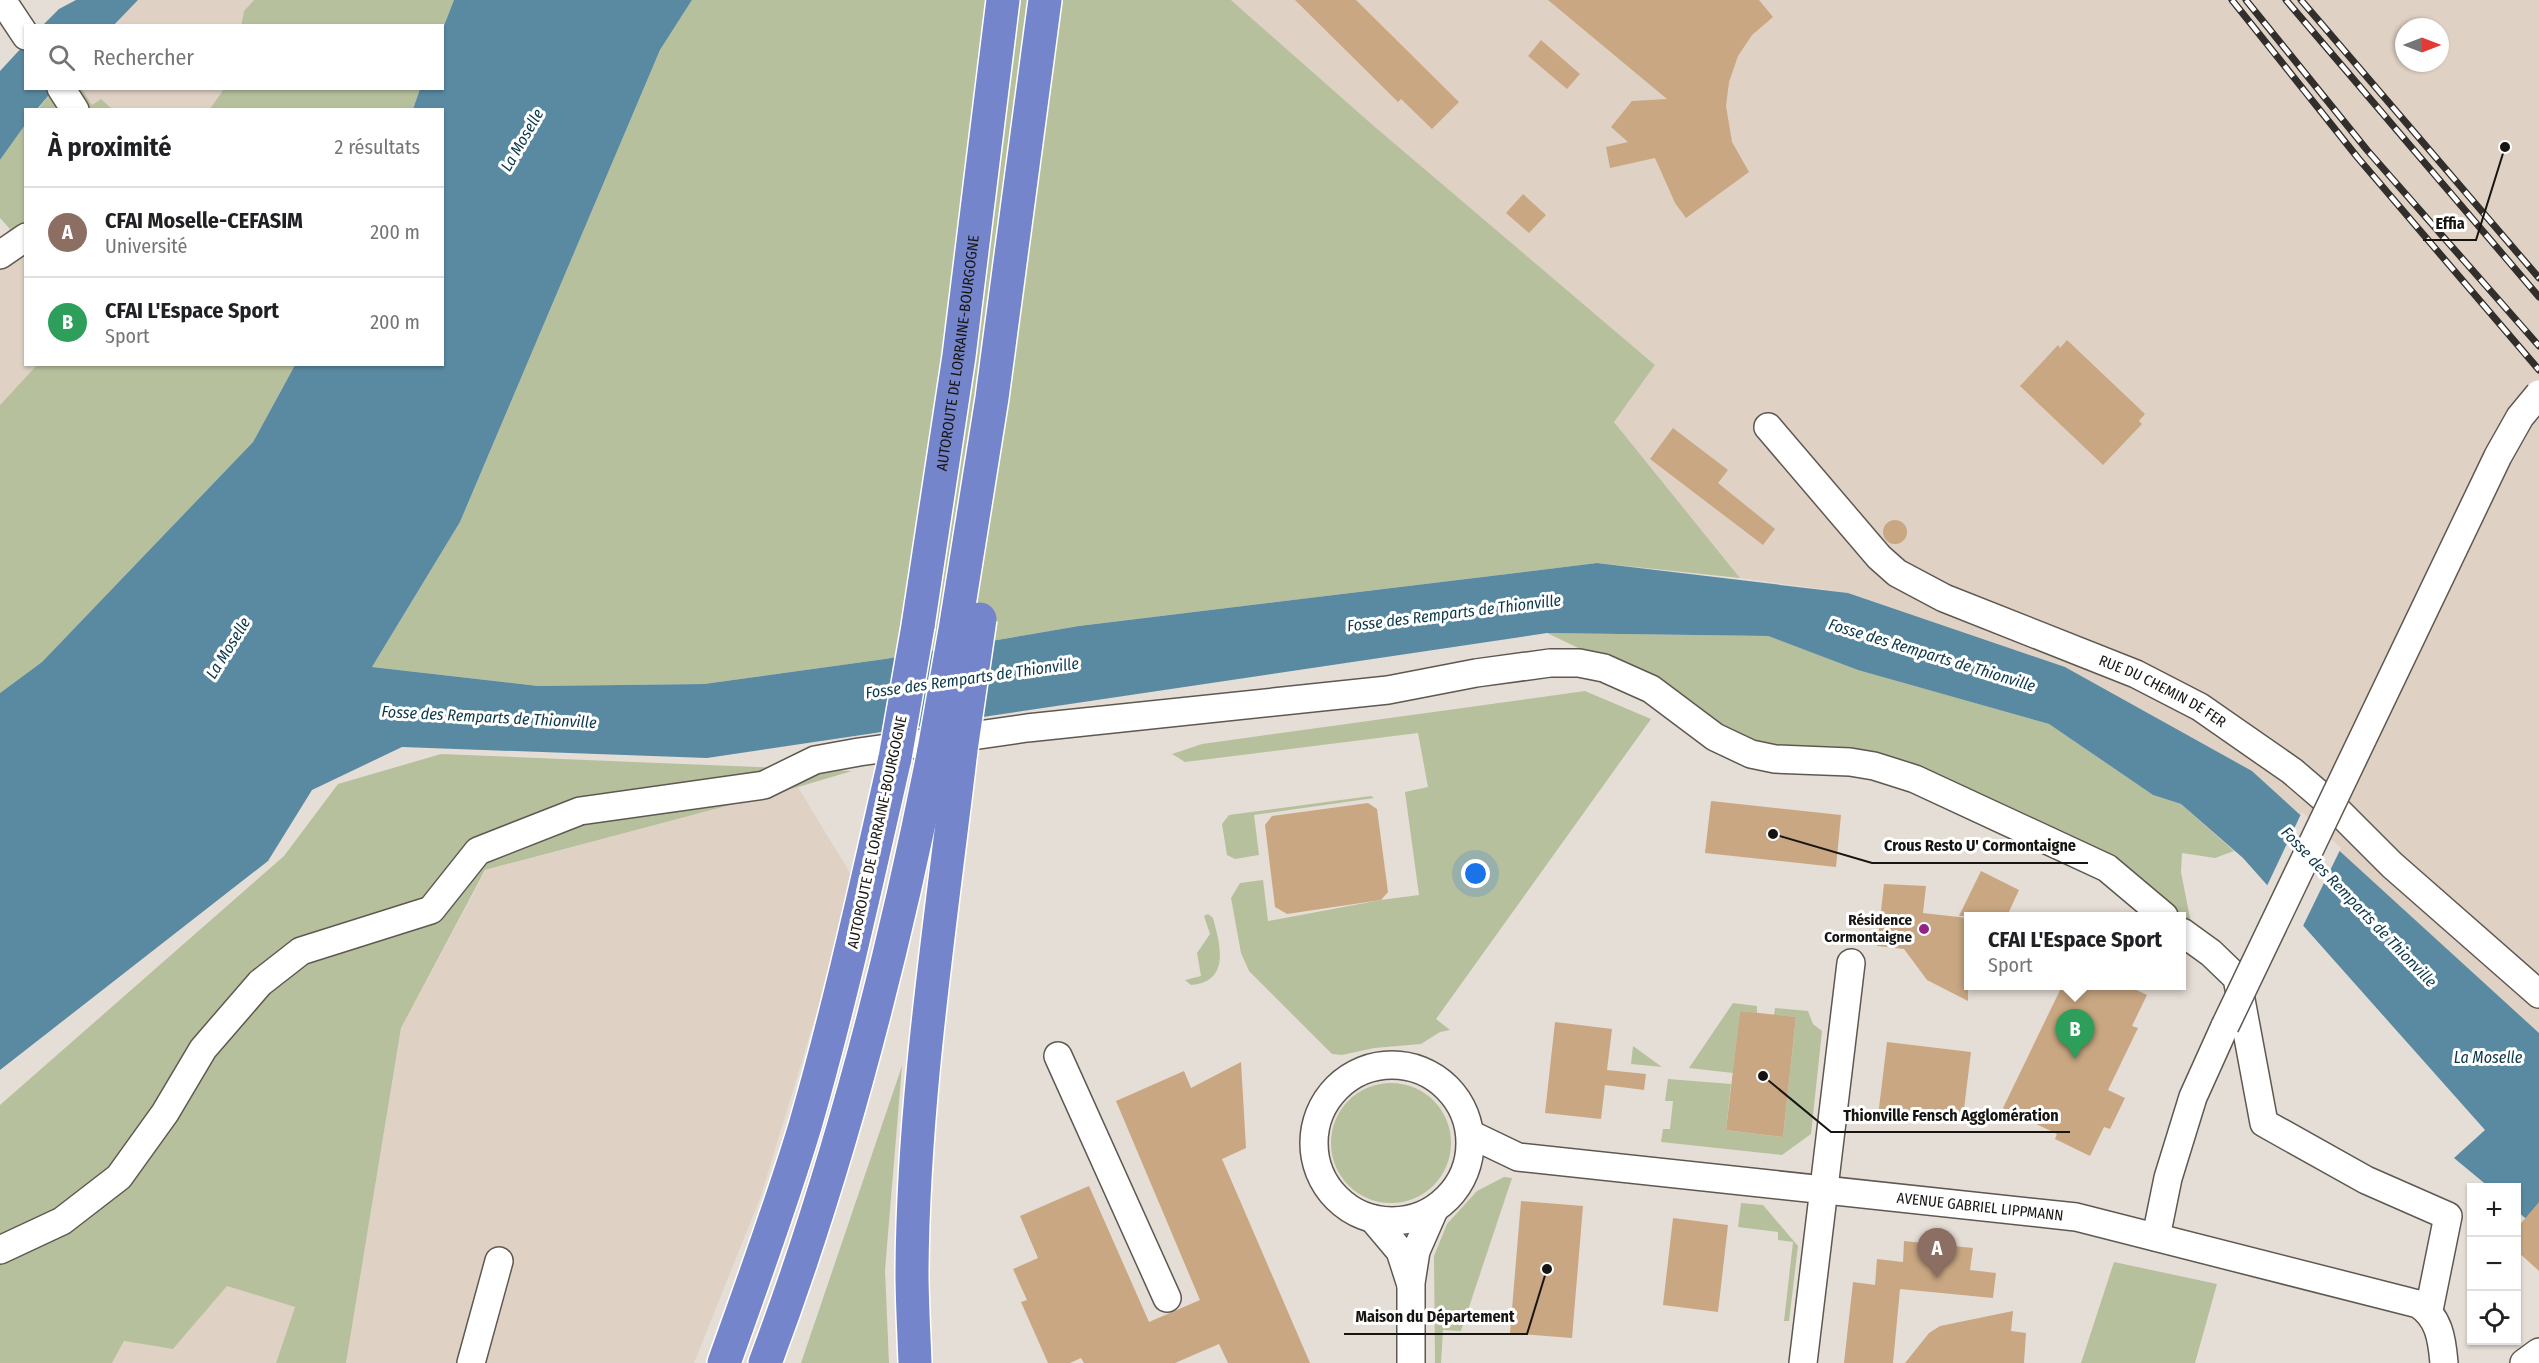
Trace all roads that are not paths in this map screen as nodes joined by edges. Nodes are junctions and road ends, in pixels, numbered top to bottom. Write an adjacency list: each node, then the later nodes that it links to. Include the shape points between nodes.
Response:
1 (1003, 0): 29 (highway, AUTOROUTE DE LORRAINE-BOURGOGNE, bridge, via 959,356 895,758 850,955 805,1125 768,1244)
2 (1045, 0): 9 (highway, bridge, via 992,398 998,463)
3 (62, 90): 4 (street)
4 (74, 108)
5 (24, 238): 6 (street)
6 (0, 255)
7 (2539, 394): 21 (street, bridge, via 2520,417 2498,456 2225,1026 2193,1097 2168,1178)
8 (1768, 427): 13 (street, RUE DU CHEMIN DE FER, via 1879,557 1898,573 1944,598 2136,674 2200,707 2318,792 2392,865)
9 (948, 750): 30 (highway, via 857,1080 809,1239); 31 (highway, via 935,969 918,1140 912,1272)
10 (2159, 912): 22 (street, via 2107,868 1915,778 1851,762 1775,759 1751,754 1715,737 1651,690 1604,668 1579,663 1550,663 1388,690 1026,728 859,752 815,760 764,785 580,811 478,851 431,910 301,951 260,983 203,1049 165,1113 119,1177 62,1221)
11 (2186, 936): 26 (street, via 2237,978 2264,1123 2366,1180 2448,1216)
12 (1851, 963): 18 (street)
13 (2539, 994)
14 (1059, 1056): 25 (street)
15 (1470, 1134): 16 (street, AVENUE GABRIEL LIPPMANN); 17 (street); 20 (street, via 1459,1102 1429,1074 1407,1066 1383,1065 1361,1071 1341,1084 1316,1123 1318,1169 1328,1190 1345,1206)
16 (1518, 1157): 17 (street, AVENUE GABRIEL LIPPMANN); 18 (street, AVENUE GABRIEL LIPPMANN)
17 (1465, 1172): 19 (street, via 1452,1194)
18 (1824, 1190): 21 (street, AVENUE GABRIEL LIPPMANN, via 2076,1217); 33 (street)
19 (1434, 1210): 20 (street, via 1411,1220); 24 (street, via 1416,1251)
20 (1374, 1219): 24 (street, via 1400,1251)
21 (2156, 1237): 26 (street, AVENUE GABRIEL LIPPMANN, via 2418,1304)
22 (0, 1250)
23 (499, 1262): 28 (street)
24 (1411, 1283): 32 (street)
25 (1167, 1298)
26 (2429, 1311): 34 (street, via 2440,1334)
27 (2539, 1352): 35 (street)
28 (471, 1363)
29 (724, 1363)
30 (765, 1363)
31 (915, 1363)
32 (1411, 1363)
33 (1803, 1363)
34 (2444, 1363)
35 (2524, 1363)

